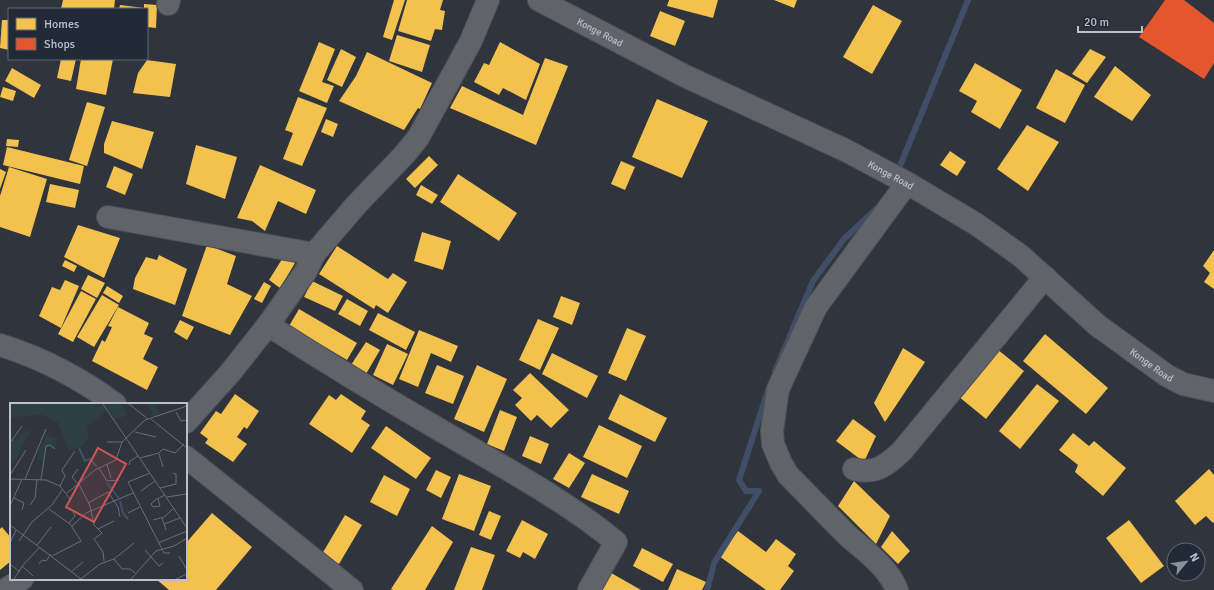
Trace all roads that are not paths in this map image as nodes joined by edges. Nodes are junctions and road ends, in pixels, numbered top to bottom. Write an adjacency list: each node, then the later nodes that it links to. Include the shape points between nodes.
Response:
1 (488, 0): 5 (street, via 470,41 418,138 356,204)
2 (539, 0): 3 (street, Konge Road, via 685,76 847,151)
3 (907, 183): 6 (street, Konge Road, via 976,224 1021,256); 18 (street, via 816,307 778,389 772,431 773,444 788,475 848,536 880,564)
4 (108, 217): 5 (street)
5 (314, 254): 7 (street, via 306,271)
6 (1045, 277): 9 (street, Konge Road, via 1097,324 1166,375 1183,384); 13 (street, via 902,451 877,469 865,472)
7 (268, 325): 11 (street); 17 (street, via 362,386 593,523 616,542)
8 (0, 345): 10 (street, via 52,365 86,383)
9 (1214, 391)
10 (114, 403)
11 (187, 421)
12 (187, 458): 16 (street)
13 (854, 469)
14 (20, 580): 15 (street)
15 (5, 590)
16 (352, 590)
17 (589, 590)
18 (897, 590)

